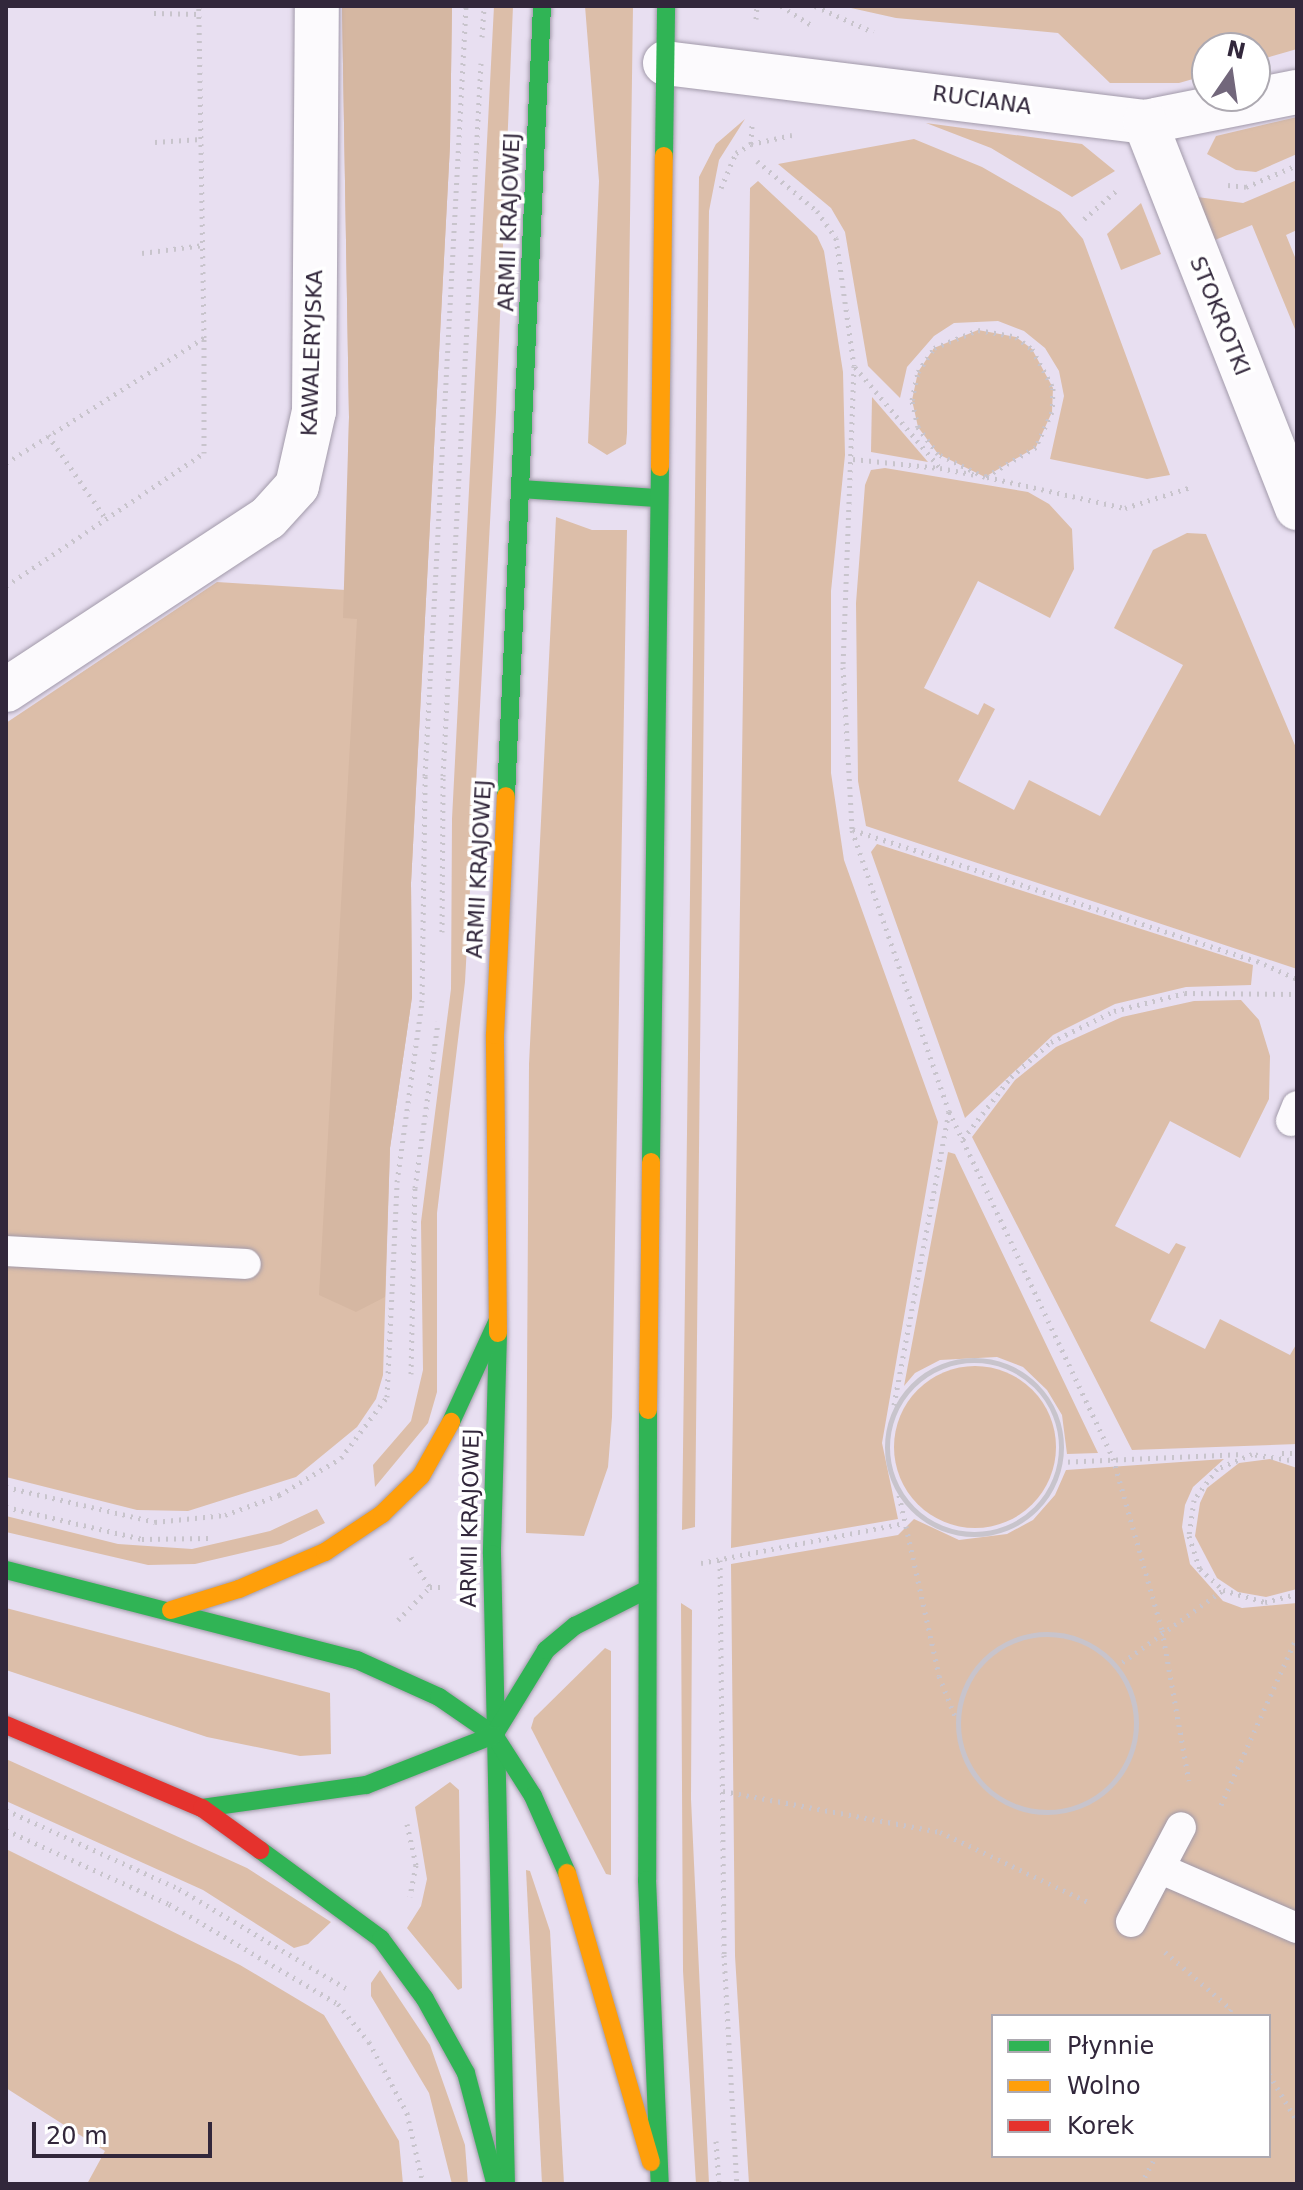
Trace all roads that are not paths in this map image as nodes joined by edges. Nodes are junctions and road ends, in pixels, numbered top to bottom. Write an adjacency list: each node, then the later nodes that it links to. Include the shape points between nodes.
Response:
1 (317, 6): 10 (street, KAWALERYJSKA, via 314,411 297,486 268,518)
2 (542, 6): 7 (main road, ARMII KRAJOWEJ)
3 (666, 6): 4 (main road)
4 (665, 63): 6 (street, RUCIANA); 8 (main road)
5 (1297, 92): 6 (street, RUCIANA)
6 (1145, 122): 9 (street, STOKROTKI)
7 (522, 489): 8 (main road); 13 (main road, ARMII KRAJOWEJ, via 495,1035)
8 (659, 498): 15 (main road)
9 (1297, 508)
10 (6, 690)
11 (6, 1251): 12 (lane)
12 (246, 1264)
13 (498, 1320): 16 (main road, via 440,1447 421,1476 382,1514 325,1552 239,1589); 18 (main road, ARMII KRAJOWEJ)
14 (6, 1570): 16 (main road)
15 (646, 1590): 18 (main road, via 575,1626 546,1650); 26 (main road, via 647,1880)
16 (171, 1610): 18 (main road, via 357,1660 439,1697)
17 (6, 1725): 19 (main road)
18 (494, 1735): 19 (main road, via 366,1785); 25 (main road, ARMII KRAJOWEJ); 26 (main road, via 533,1796 571,1883)
19 (202, 1808): 24 (main road, via 381,1939 425,1999 466,2073)
20 (1181, 1827): 21 (lane)
21 (1161, 1869): 22 (lane); 23 (lane)
22 (1131, 1922)
23 (1297, 1928)
24 (496, 2184)
25 (506, 2184)
26 (658, 2184)

